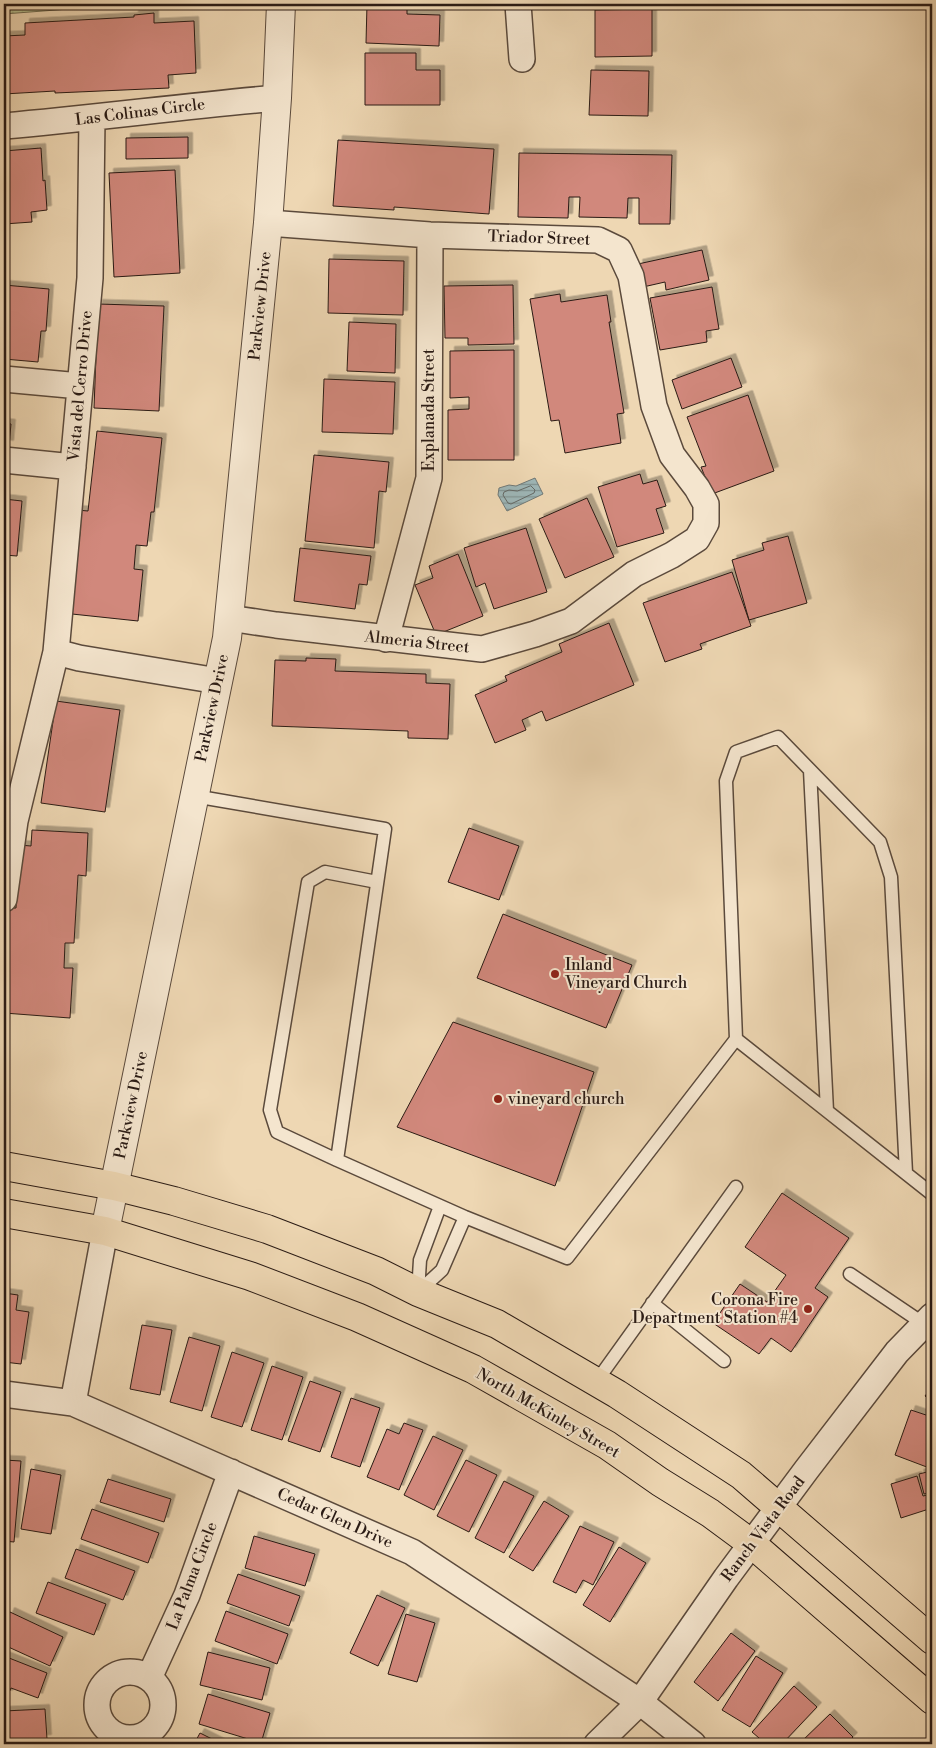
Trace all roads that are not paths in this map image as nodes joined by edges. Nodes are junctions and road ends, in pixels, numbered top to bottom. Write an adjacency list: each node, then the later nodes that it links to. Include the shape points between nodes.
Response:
1 (281, 4): 4 (street, Parkview Drive)
2 (518, 4): 3 (street)
3 (522, 59)
4 (277, 98): 5 (street, Las Colinas Circle); 7 (street, Parkview Drive)
5 (92, 118): 6 (street, Las Colinas Circle); 10 (street, Vista del Cerro Drive, via 90,278)
6 (4, 126)
7 (268, 223): 8 (street, Triador Street); 14 (street, Parkview Drive)
8 (430, 235): 13 (street, Triador Street, via 598,240 619,250 631,276 654,406 672,455 706,504 706,523); 15 (street, Explanada Street, via 429,478)
9 (4, 379): 10 (street)
10 (80, 386): 12 (street, Vista del Cerro Drive)
11 (4, 460): 12 (street)
12 (73, 467): 16 (street, Vista del Cerro Drive)
13 (697, 538): 15 (street, Almeria Street, via 634,574 571,621 535,634 482,649)
14 (229, 618): 15 (street, Almeria Street); 17 (street, Parkview Drive)
15 (386, 639)
16 (56, 652): 17 (street); 20 (street, Vista del Cerro Drive)
17 (218, 680): 19 (street, Parkview Drive)
18 (810, 770): 23 (lane, via 778,737 736,752 726,781); 24 (lane); 27 (lane, via 880,842 891,877)
19 (194, 796): 21 (lane, via 385,829); 28 (street, Parkview Drive)
20 (9, 821): 22 (street, Vista del Cerro Drive)
21 (377, 882): 25 (lane); 25 (lane, via 324,872 308,882 270,1110 277,1132)
22 (4, 898)
23 (736, 1039): 24 (lane); 33 (lane, via 567,1258)
24 (827, 1111): 27 (lane)
25 (337, 1160): 31 (lane)
26 (4, 1166): 28 (main road)
27 (906, 1173): 30 (lane)
28 (114, 1186): 34 (street, Parkview Drive); 36 (main road, via 267,1229 376,1271)
29 (736, 1187): 37 (lane)
30 (932, 1194)
31 (440, 1206): 33 (lane); 36 (lane, via 420,1260)
32 (4, 1212): 34 (main road, North McKinley Street)
33 (465, 1217): 36 (lane, via 442,1270)
34 (104, 1231): 42 (street, Parkview Drive); 45 (main road, North McKinley Street, via 250,1276 357,1317 474,1369 607,1445)
35 (850, 1274): 38 (lane)
36 (418, 1292): 40 (main road, via 497,1324)
37 (652, 1303): 39 (lane); 40 (lane)
38 (928, 1320): 44 (street, Ranch Vista Road, via 897,1352)
39 (724, 1361)
40 (596, 1382): 44 (main road, via 740,1475)
41 (4, 1394): 42 (street, Cedar Glen Drive)
42 (73, 1403): 43 (street, Cedar Glen Drive)
43 (231, 1472): 47 (street, La Palma Circle, via 186,1595); 49 (street, Cedar Glen Drive, via 412,1552)
44 (780, 1508): 45 (street, Ranch Vista Road); 46 (main road)
45 (752, 1544): 48 (main road, North McKinley Street); 49 (street, Ranch Vista Road)
46 (932, 1640)
47 (149, 1678)
48 (932, 1700)
49 (640, 1702): 50 (street, Ranch Vista Road); 51 (street, Cedar Glen Drive)
50 (597, 1744)
51 (693, 1744)

